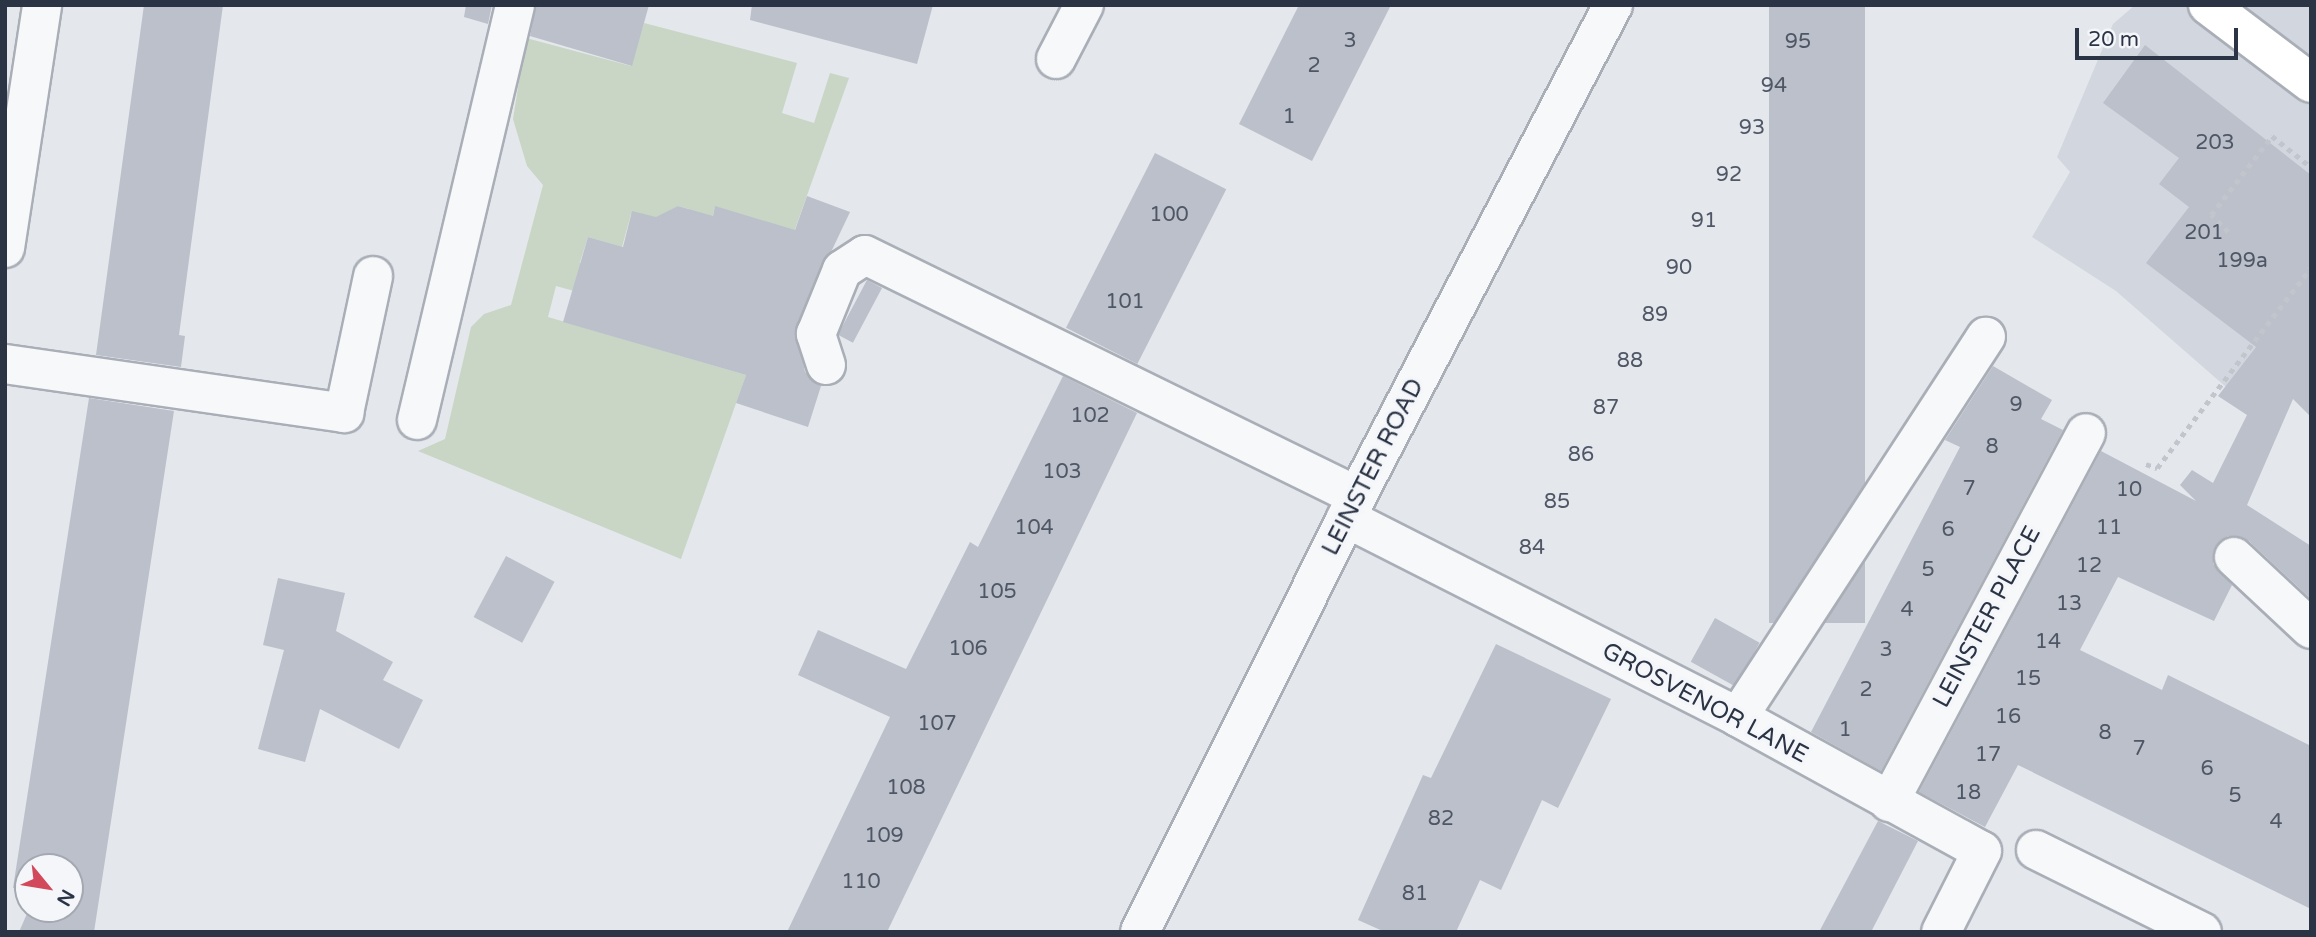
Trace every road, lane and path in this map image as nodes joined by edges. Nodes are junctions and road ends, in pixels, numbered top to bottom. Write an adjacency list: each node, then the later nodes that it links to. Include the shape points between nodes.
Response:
1 (41, 5): 10 (street)
2 (515, 5): 16 (street)
3 (1084, 5): 6 (street)
4 (1613, 5): 19 (street, LEINSTER ROAD)
5 (2208, 5): 7 (main road)
6 (1056, 59)
7 (2311, 83)
8 (2311, 167): 9 (path, via 2272,136 2211,215)
9 (2228, 232)
10 (5, 248)
11 (2311, 267): 18 (path, via 2157,468)
12 (373, 276): 14 (street, via 344,413)
13 (1986, 337): 22 (street)
14 (5, 364)
15 (826, 365): 19 (street, GROSVENOR LANE, via 817,334 842,270 865,255)
16 (417, 420)
17 (2086, 433): 23 (street, LEINSTER PLACE)
18 (2146, 464)
19 (1352, 507): 22 (street, GROSVENOR LANE); 25 (street, LEINSTER ROAD)
20 (2234, 557): 21 (street)
21 (2305, 644)
22 (1738, 717): 23 (street, GROSVENOR LANE)
23 (1889, 802): 26 (street, GROSVENOR LANE, via 1982,851)
24 (2036, 850): 27 (street)
25 (1140, 932)
26 (1941, 932)
27 (2202, 932)

